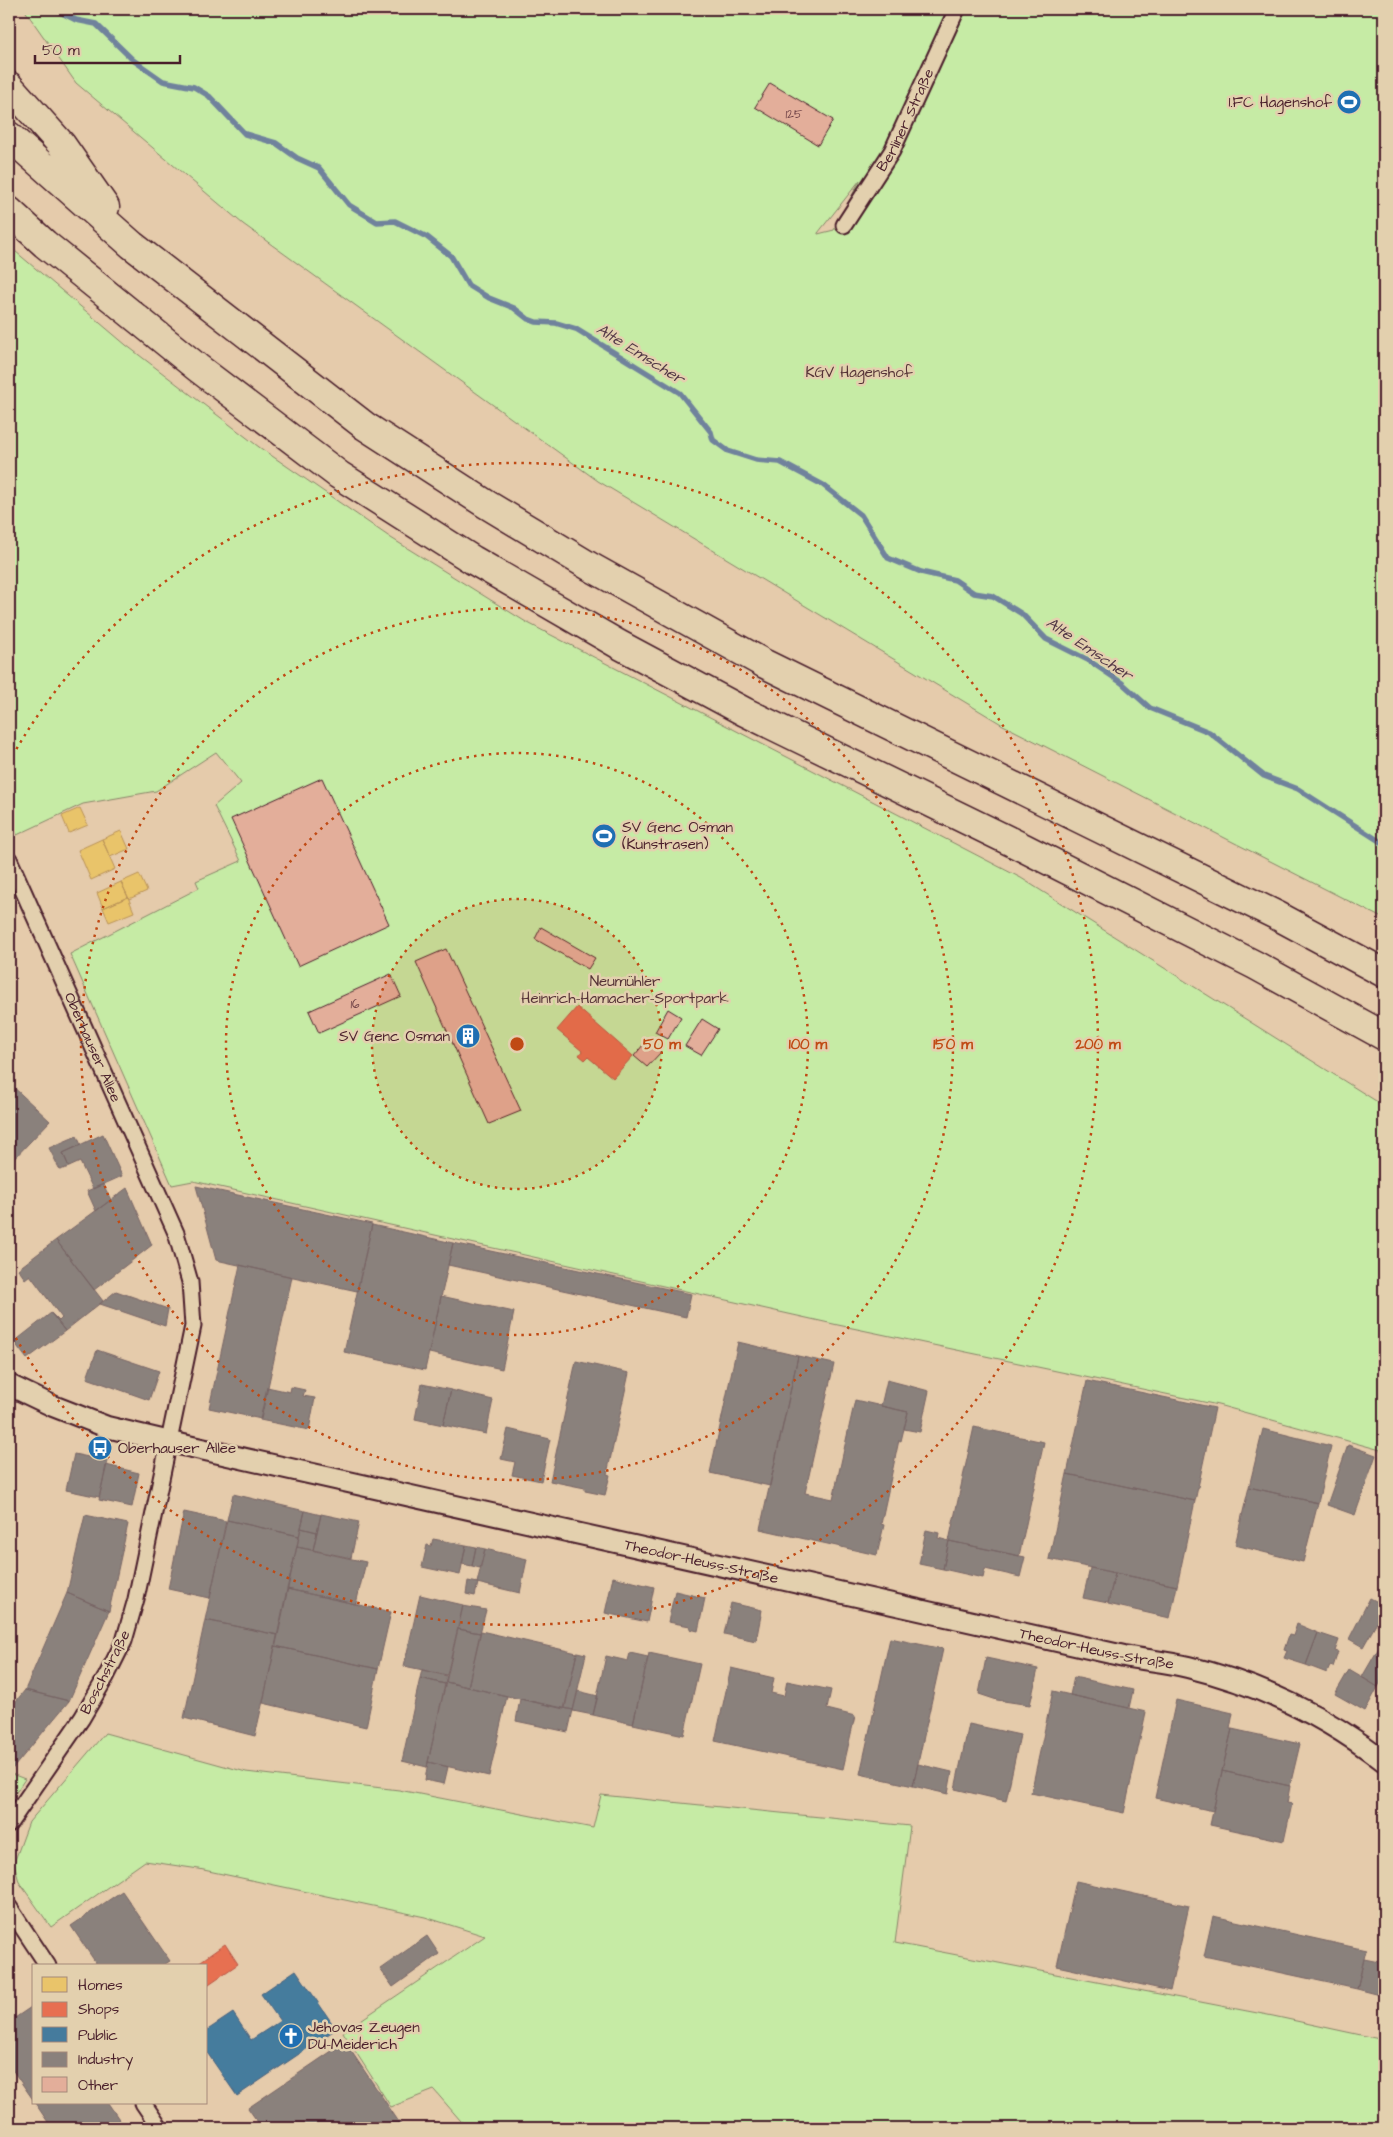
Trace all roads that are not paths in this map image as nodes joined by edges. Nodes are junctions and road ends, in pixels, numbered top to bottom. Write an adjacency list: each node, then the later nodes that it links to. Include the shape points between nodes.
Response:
1 (957, 9): 5 (street, Berliner Straße, via 892,151)
2 (9, 86): 6 (highway, via 61,144)
3 (9, 136): 6 (highway)
4 (9, 211): 9 (highway, via 198,368 339,475 473,560 744,712 1193,933)
5 (844, 225)
6 (132, 245): 8 (highway, via 365,426 588,566 765,664 1278,916)
7 (9, 858): 11 (street, Oberhauser Allee, via 176,1233 190,1282 193,1326)
8 (1384, 973)
9 (1384, 1036)
10 (9, 1385): 11 (street, Theodor-Heuss-Straße, via 106,1427)
11 (170, 1442): 12 (street, Theodor-Heuss-Straße, via 1124,1656 1188,1667 1254,1687 1293,1705 1330,1724); 13 (street, Boschstraße, via 124,1641 82,1718)
12 (1384, 1761)
13 (9, 1824)
14 (9, 1907): 15 (street)
15 (47, 1964)
16 (144, 2104): 17 (street)
17 (160, 2128)

